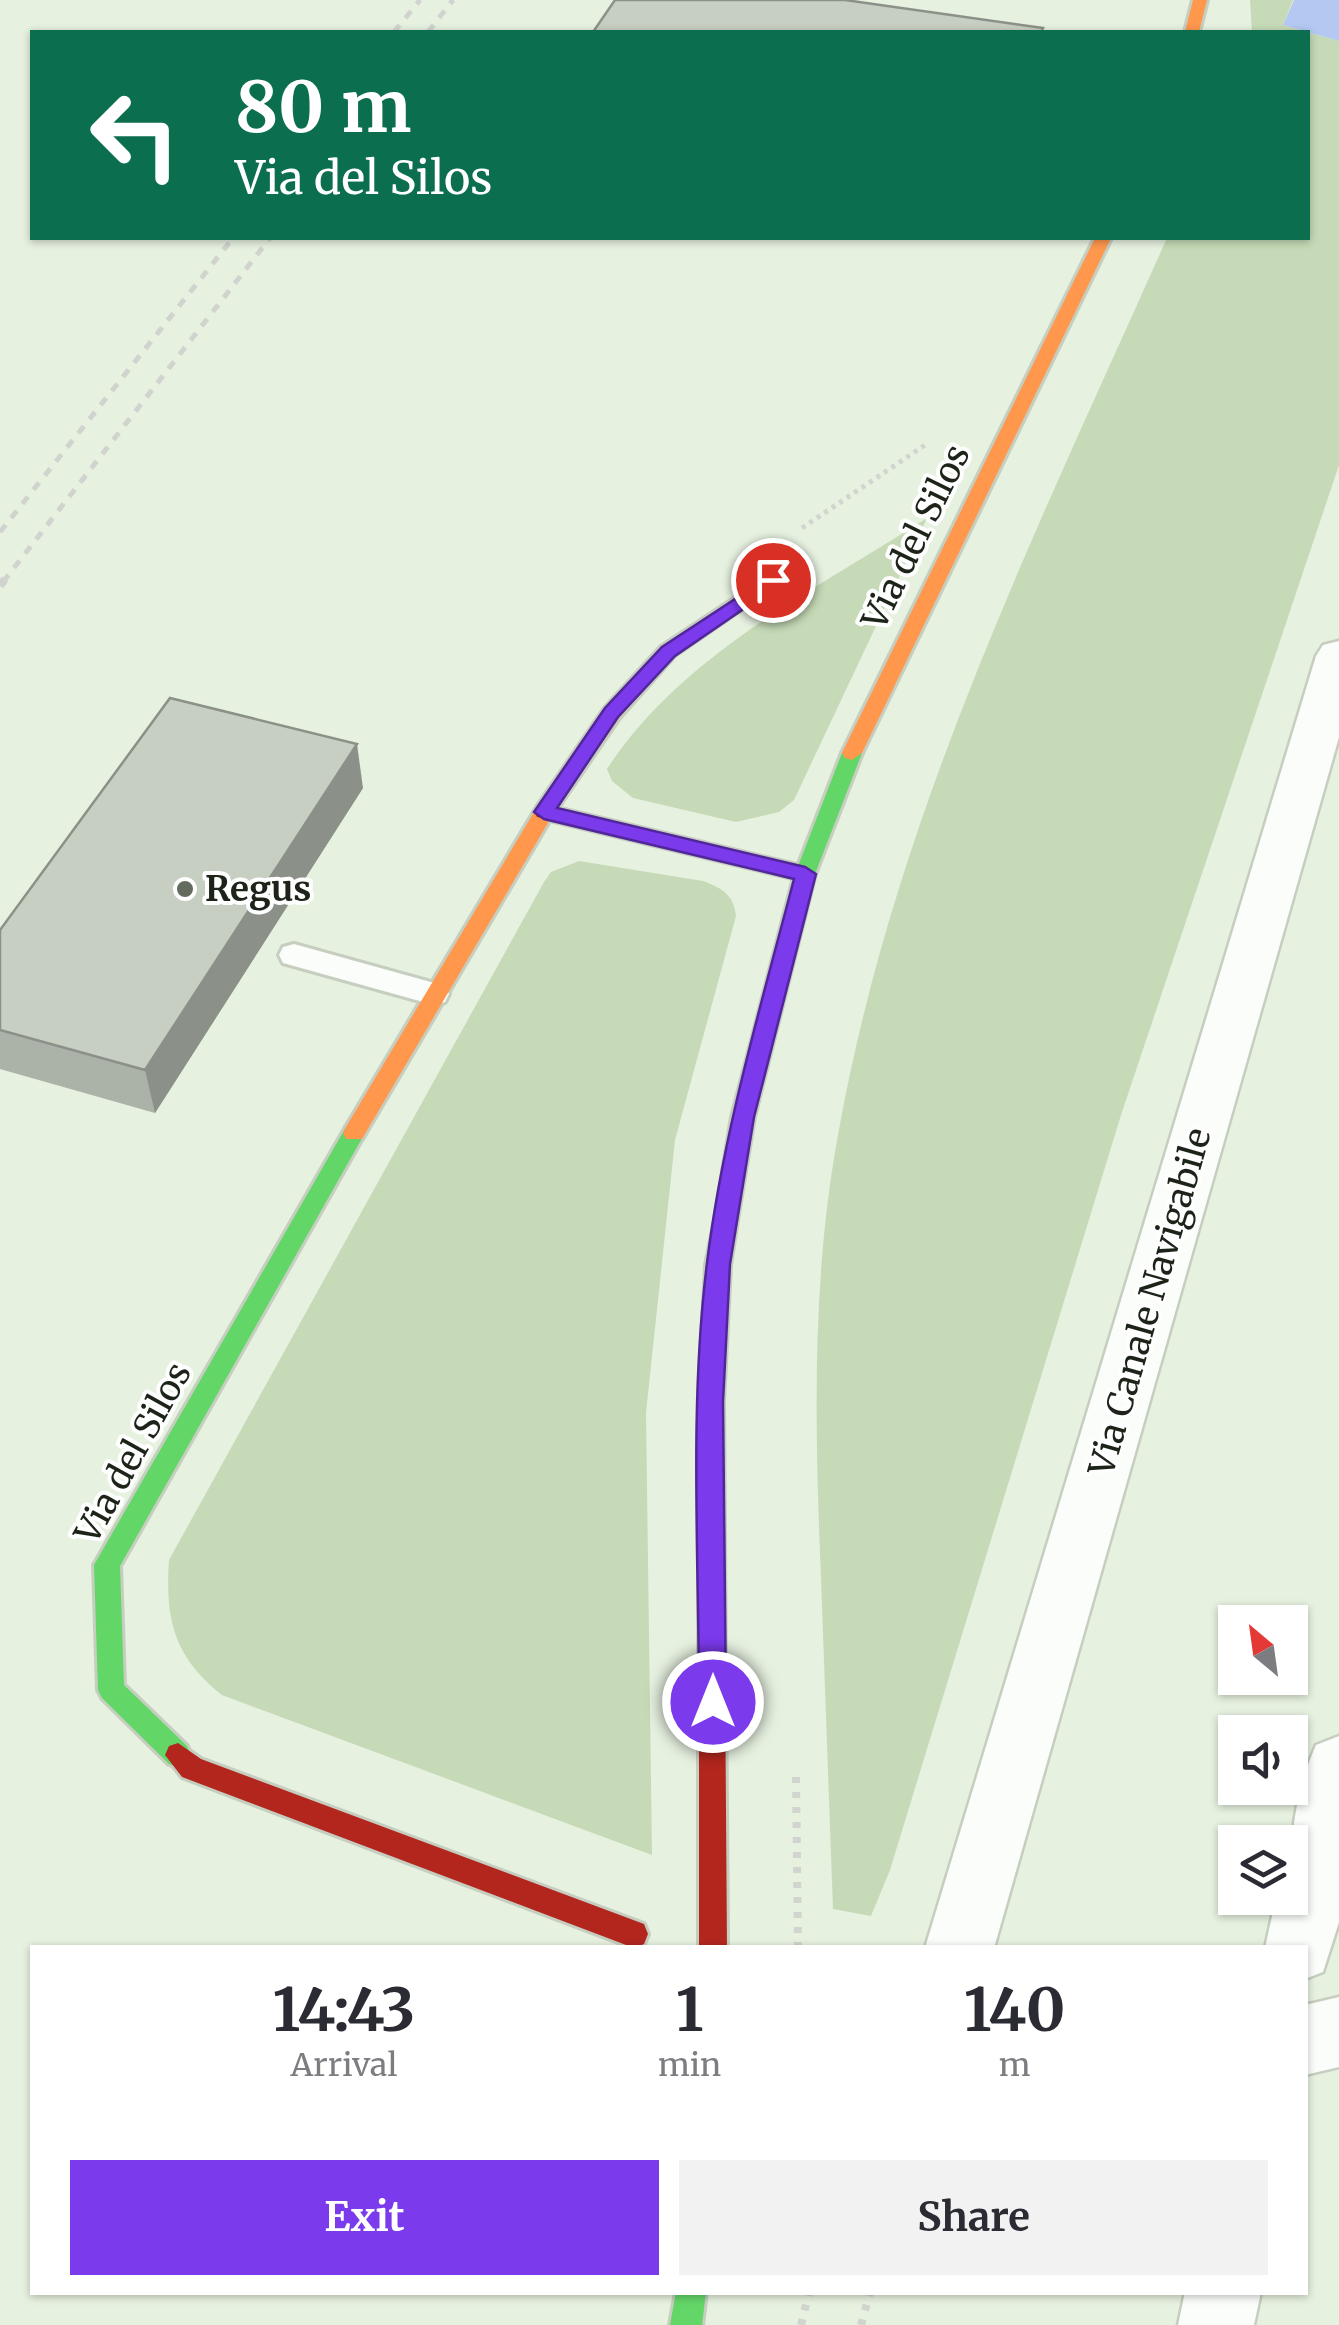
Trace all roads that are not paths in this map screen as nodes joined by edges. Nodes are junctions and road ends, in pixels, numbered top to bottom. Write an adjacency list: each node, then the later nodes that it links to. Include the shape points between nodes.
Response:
1 (1200, 0): 2 (street)
2 (1192, 30)
3 (1102, 240): 7 (street, Via del Silos, via 858,738)
4 (773, 580): 6 (street, Via del Silos, via 668,651 612,713)
5 (1339, 656): 13 (street, Via Canale Navigabile)
6 (544, 812): 7 (street); 9 (street, Via del Silos)
7 (805, 874): 12 (street, Via del Silos, via 743,1117 718,1264 711,1402)
8 (294, 956): 9 (lane)
9 (434, 994): 11 (street, Via del Silos, via 108,1564 112,1690 192,1768)
10 (1339, 1767): 14 (street)
11 (634, 1934)
12 (713, 1945)
13 (960, 1945)
14 (1300, 1945)
15 (1339, 2032): 16 (street)
16 (1308, 2039)
17 (691, 2295): 19 (street)
18 (1222, 2295): 20 (street)
19 (686, 2325)
20 (1216, 2325)

